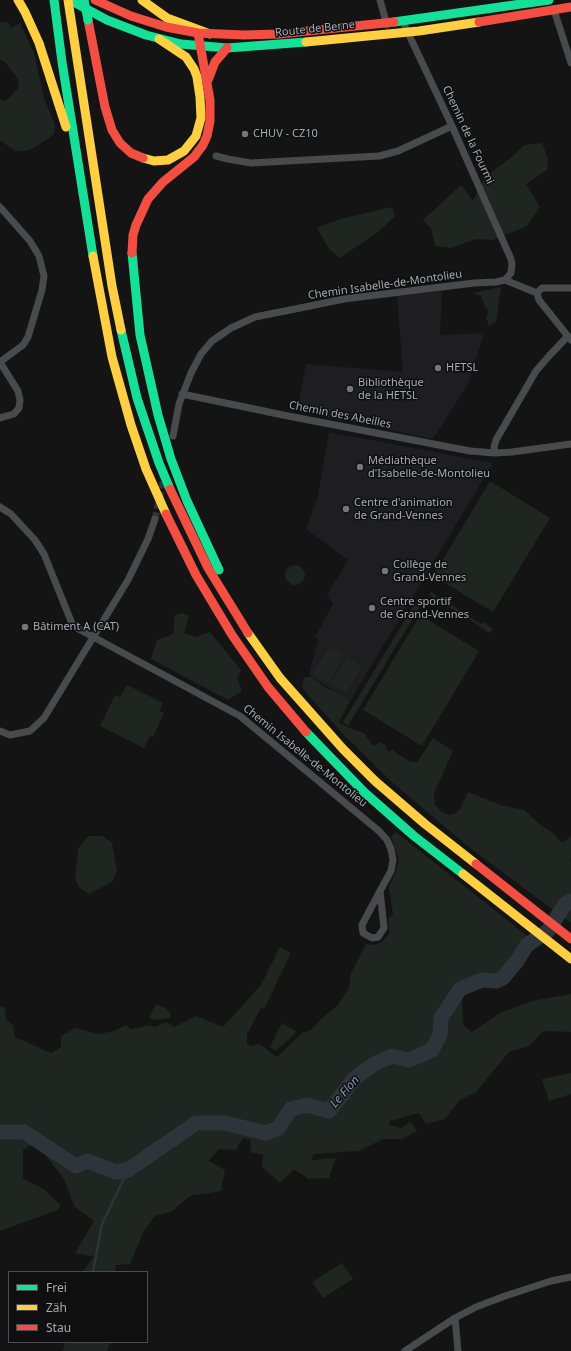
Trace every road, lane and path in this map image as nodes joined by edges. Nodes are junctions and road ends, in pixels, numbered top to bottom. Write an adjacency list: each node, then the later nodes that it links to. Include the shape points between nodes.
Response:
1 (18, 0): 24 (main road, via 44,55)
2 (69, 0): 17 (main road, Route de Berne, via 120,26); 39 (main road, via 114,293 126,355 142,413 168,485 197,548 231,607)
3 (84, 0): 17 (main road, bridge, via 105,107 112,130 120,143 131,153 154,161 174,158 189,146 198,132 201,113 194,69 186,57)
4 (95, 0): 14 (main road, Route de Berne, via 152,23)
5 (142, 0): 16 (main road, via 167,18)
6 (380, 0): 12 (street)
7 (549, 0): 11 (main road, Route de Berne)
8 (52, 1): 24 (main road)
9 (571, 7): 10 (main road, Route de Berne)
10 (554, 10): 13 (main road, Route de Berne); 20 (street)
11 (402, 20): 12 (main road, Route de Berne); 13 (street, Chemin de la Fourmi)
12 (386, 22): 15 (street); 16 (main road, Route de Berne, via 279,34)
13 (407, 32): 15 (main road, Route de Berne); 22 (street, Chemin de la Fourmi)
14 (198, 33): 16 (main road, Route de Berne); 18 (main road)
15 (389, 33): 19 (main road, Route de Berne)
16 (210, 34)
17 (159, 39): 18 (main road, Route de Berne)
18 (201, 46): 19 (main road, Route de Berne); 21 (main road)
19 (227, 48): 21 (main road, via 215,62)
20 (571, 63)
21 (208, 80): 39 (main road, via 211,115 205,140 194,157 152,193 133,234 137,310 154,401 166,444 187,501 227,584)
22 (452, 126): 23 (street, via 398,151 379,156 256,163); 26 (street, Chemin de la Fourmi, via 511,259 511,273)
23 (216, 156)
24 (81, 178): 43 (main road, via 107,334 138,447 165,512 196,576 232,635 268,687 317,744 380,807 443,860)
25 (0, 207): 30 (street, via 30,241 39,256 44,276 28,338 23,345)
26 (505, 280): 28 (street, Chemin Isabelle-de-Montolieu); 31 (street, Chemin Isabelle-de-Montolieu, via 344,299 256,317 231,328 212,341 198,360)
27 (571, 288): 28 (street, via 542,288)
28 (537, 293): 29 (street, via 539,300)
29 (569, 338): 35 (street, via 536,371 496,440)
30 (0, 362): 32 (street, via 18,391 20,400 19,408 14,414)
31 (182, 394): 33 (street, Chemin Isabelle-de-Montolieu); 35 (street, Chemin des Abeilles, via 367,432 470,451)
32 (0, 418)
33 (173, 436)
34 (571, 444): 35 (street, Chemin des Abeilles)
35 (495, 453)
36 (0, 507): 38 (street, Chemin Isabelle-de-Montolieu, via 11,514 44,554 73,626)
37 (155, 519): 38 (street, via 134,569)
38 (93, 637): 40 (street, via 44,718 30,731 10,735); 41 (street, Chemin Isabelle-de-Montolieu, via 240,716 379,831 389,845 393,860 391,871)
39 (282, 676): 42 (main road, via 316,719 359,765 470,861)
40 (0, 731)
41 (380, 891): 41 (street, Chemin Isabelle-de-Montolieu, via 362,925 363,933 372,938 378,937 384,928)
42 (571, 939)
43 (571, 959)
44 (571, 1277): 45 (street, via 505,1296)
45 (456, 1318): 46 (street); 47 (street)
46 (405, 1351)
47 (458, 1351)

